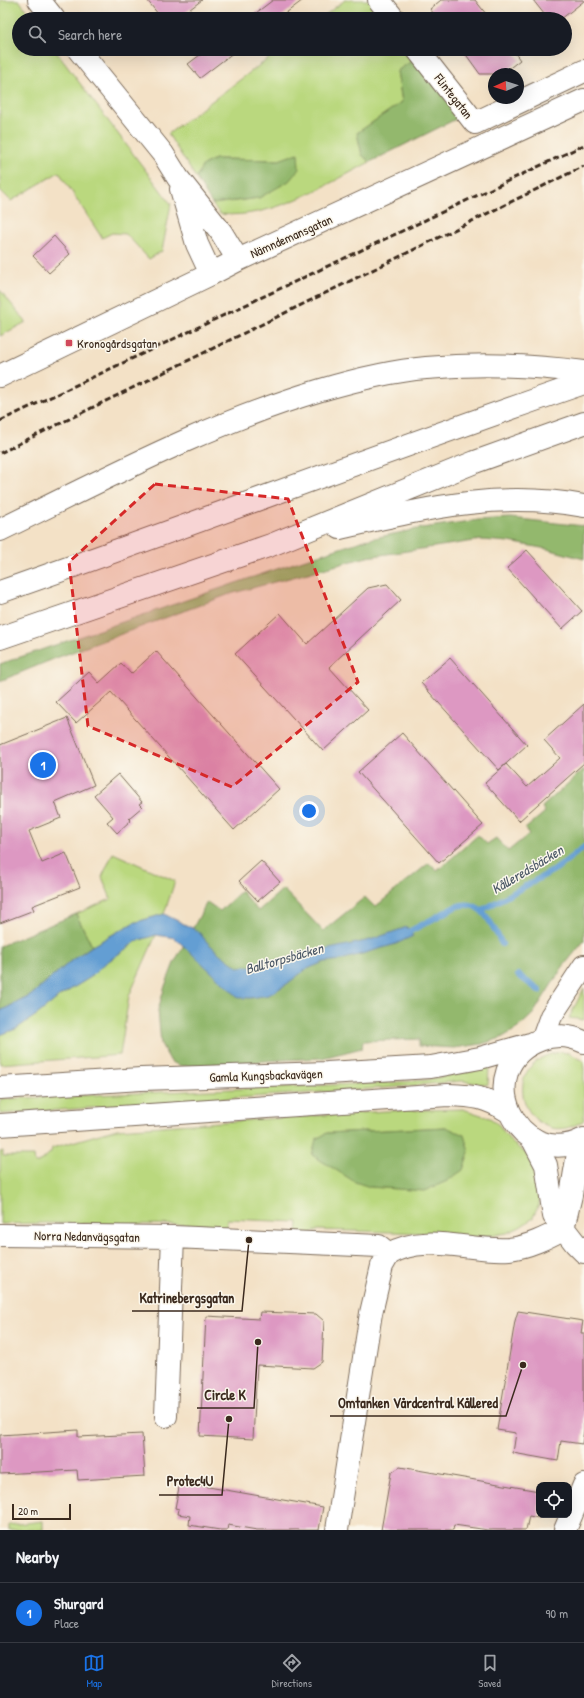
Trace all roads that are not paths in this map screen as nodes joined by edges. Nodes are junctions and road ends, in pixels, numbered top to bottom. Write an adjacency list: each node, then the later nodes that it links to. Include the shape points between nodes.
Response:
1 (39, 0): 3 (main road)
2 (379, 0): 4 (main road)
3 (48, 12)
4 (388, 12)
5 (84, 56): 9 (main road, via 163,154)
6 (422, 56): 7 (main road, Flintegatan, via 474,123)
7 (584, 71)
8 (584, 100): 10 (main road, Nämndemansgatan)
9 (178, 178): 10 (main road, via 221,232); 11 (main road, via 197,244)
10 (238, 260): 11 (main road, Nämndemansgatan)
11 (212, 274): 13 (main road, Nämndemansgatan)
12 (584, 372): 17 (main road, via 547,367 488,365 426,368 375,376 287,400 226,424 152,456)
13 (0, 376)
14 (584, 383): 19 (main road, via 462,425 174,532)
15 (584, 423): 18 (main road, via 475,462)
16 (584, 506): 18 (main road, via 540,500 480,501 392,516)
17 (0, 530)
18 (271, 544): 20 (main road)
19 (0, 592)
20 (0, 638)
21 (584, 966): 22 (main road)
22 (537, 1041): 23 (main road, Gamla Kungsbackavägen, via 566,1036); 24 (main road, Gamla Kungsbackavägen, via 480,1058 431,1067 327,1074 141,1079); 25 (main road, via 518,1054 507,1074 504,1088)
23 (584, 1042)
24 (0, 1088)
25 (508, 1111): 26 (main road, via 491,1100 474,1096 448,1095); 27 (main road, via 518,1126)
26 (0, 1125)
27 (532, 1138): 28 (main road, via 556,1145); 29 (main road, via 546,1164 554,1216)
28 (582, 1140): 29 (main road)
29 (563, 1229): 32 (main road); 33 (main road, via 526,1246 510,1249 431,1244 407,1246)
30 (0, 1235): 31 (main road, Norra Nedanvägsgatan)
31 (173, 1237): 33 (main road, Norra Nedanvägsgatan, via 379,1246); 34 (main road)
32 (584, 1252)
33 (389, 1254): 36 (main road, via 382,1266 371,1313)
34 (166, 1416)
35 (584, 1485): 37 (main road)
36 (337, 1530)
37 (565, 1530)

